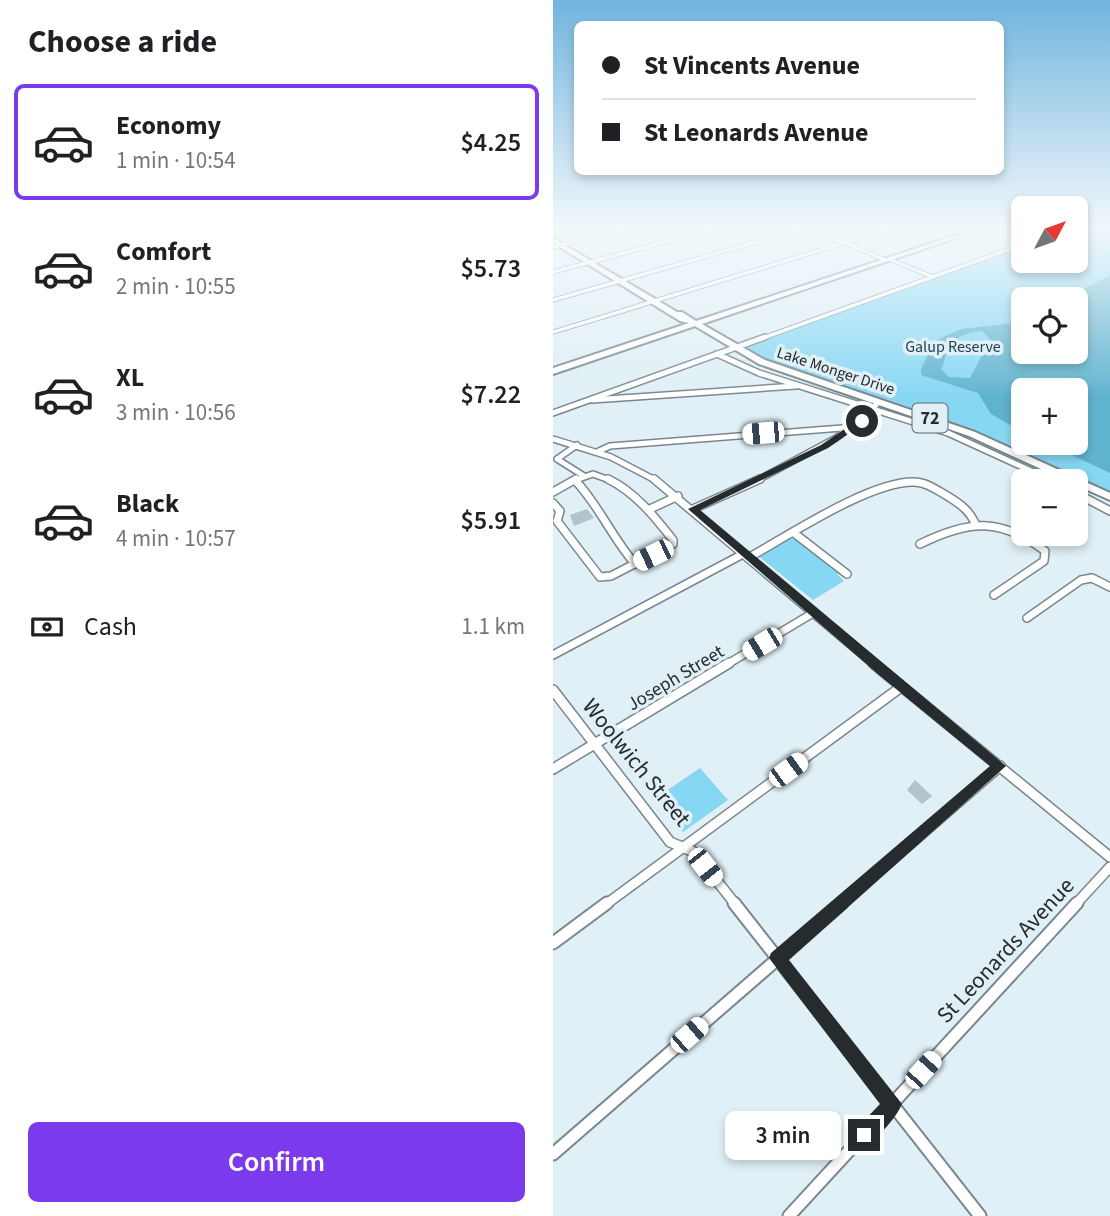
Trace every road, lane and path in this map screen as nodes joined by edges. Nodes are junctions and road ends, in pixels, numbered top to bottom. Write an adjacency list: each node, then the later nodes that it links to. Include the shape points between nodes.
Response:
1 (601, 286): 6 (street)
2 (629, 286): 7 (main road, 72)
3 (706, 286): 7 (street)
4 (802, 286): 8 (main road)
5 (909, 286): 11 (street)
6 (553, 300)
7 (655, 301): 8 (main road, 72); 9 (street)
8 (693, 323): 10 (main road, 72); 13 (main road)
9 (553, 332)
10 (714, 335): 11 (main road, 72)
11 (739, 350): 12 (street); 16 (main road, Lake Monger Drive / 72)
12 (717, 354): 14 (street, Lake Monger Drive); 15 (street)
13 (553, 370)
14 (797, 386): 15 (street); 16 (street, Lake Monger Drive)
15 (591, 399): 17 (street)
16 (878, 407): 18 (street); 22 (street, Lake Monger Drive); 27 (main road, Lake Monger Drive / 72, via 1020,454)
17 (553, 413)
18 (855, 427): 21 (street, via 610,446); 31 (street, via 824,447)
19 (553, 439): 20 (street)
20 (577, 444): 21 (street); 23 (street, via 557,459)
21 (599, 451): 26 (street, via 637,467)
22 (1028, 469)
23 (584, 476): 24 (street); 30 (street, via 595,474 608,480)
24 (575, 480): 25 (street); 37 (street)
25 (553, 492)
26 (678, 496): 30 (street); 31 (street)
27 (1110, 497)
28 (1088, 499): 32 (street)
29 (553, 503): 37 (street, via 559,512 557,521 597,576 611,576)
30 (649, 509): 37 (street, via 673,540 671,547)
31 (693, 509): 36 (street)
32 (1110, 511)
33 (975, 523): 34 (street, via 960,503 927,485 910,482 874,491); 35 (street); 40 (street, via 1007,528 1046,555 1044,561)
34 (794, 533): 36 (street); 38 (street)
35 (920, 544)
36 (745, 556): 41 (street); 43 (street)
37 (635, 564)
38 (847, 574)
39 (1110, 586): 42 (street, via 1092,578 1081,580)
40 (994, 595)
41 (813, 613): 44 (street); 46 (street, Joseph Street)
42 (1027, 618)
43 (553, 655)
44 (901, 687): 47 (street); 49 (street)
45 (553, 690): 46 (street, Woolwich Street)
46 (594, 744): 48 (street, Joseph Street); 49 (street, Woolwich Street, via 670,842)
47 (1000, 766): 50 (street); 53 (street)
48 (553, 769)
49 (682, 848): 52 (street); 53 (street, Woolwich Street, via 694,852)
50 (1110, 857)
51 (1110, 867): 54 (street, St Leonards Avenue)
52 (553, 943)
53 (777, 958): 54 (street, Woolwich Street); 55 (street)
54 (892, 1104): 56 (street, St Leonards Avenue); 57 (street, Woolwich Street)
55 (553, 1154)
56 (789, 1216)
57 (980, 1216)

